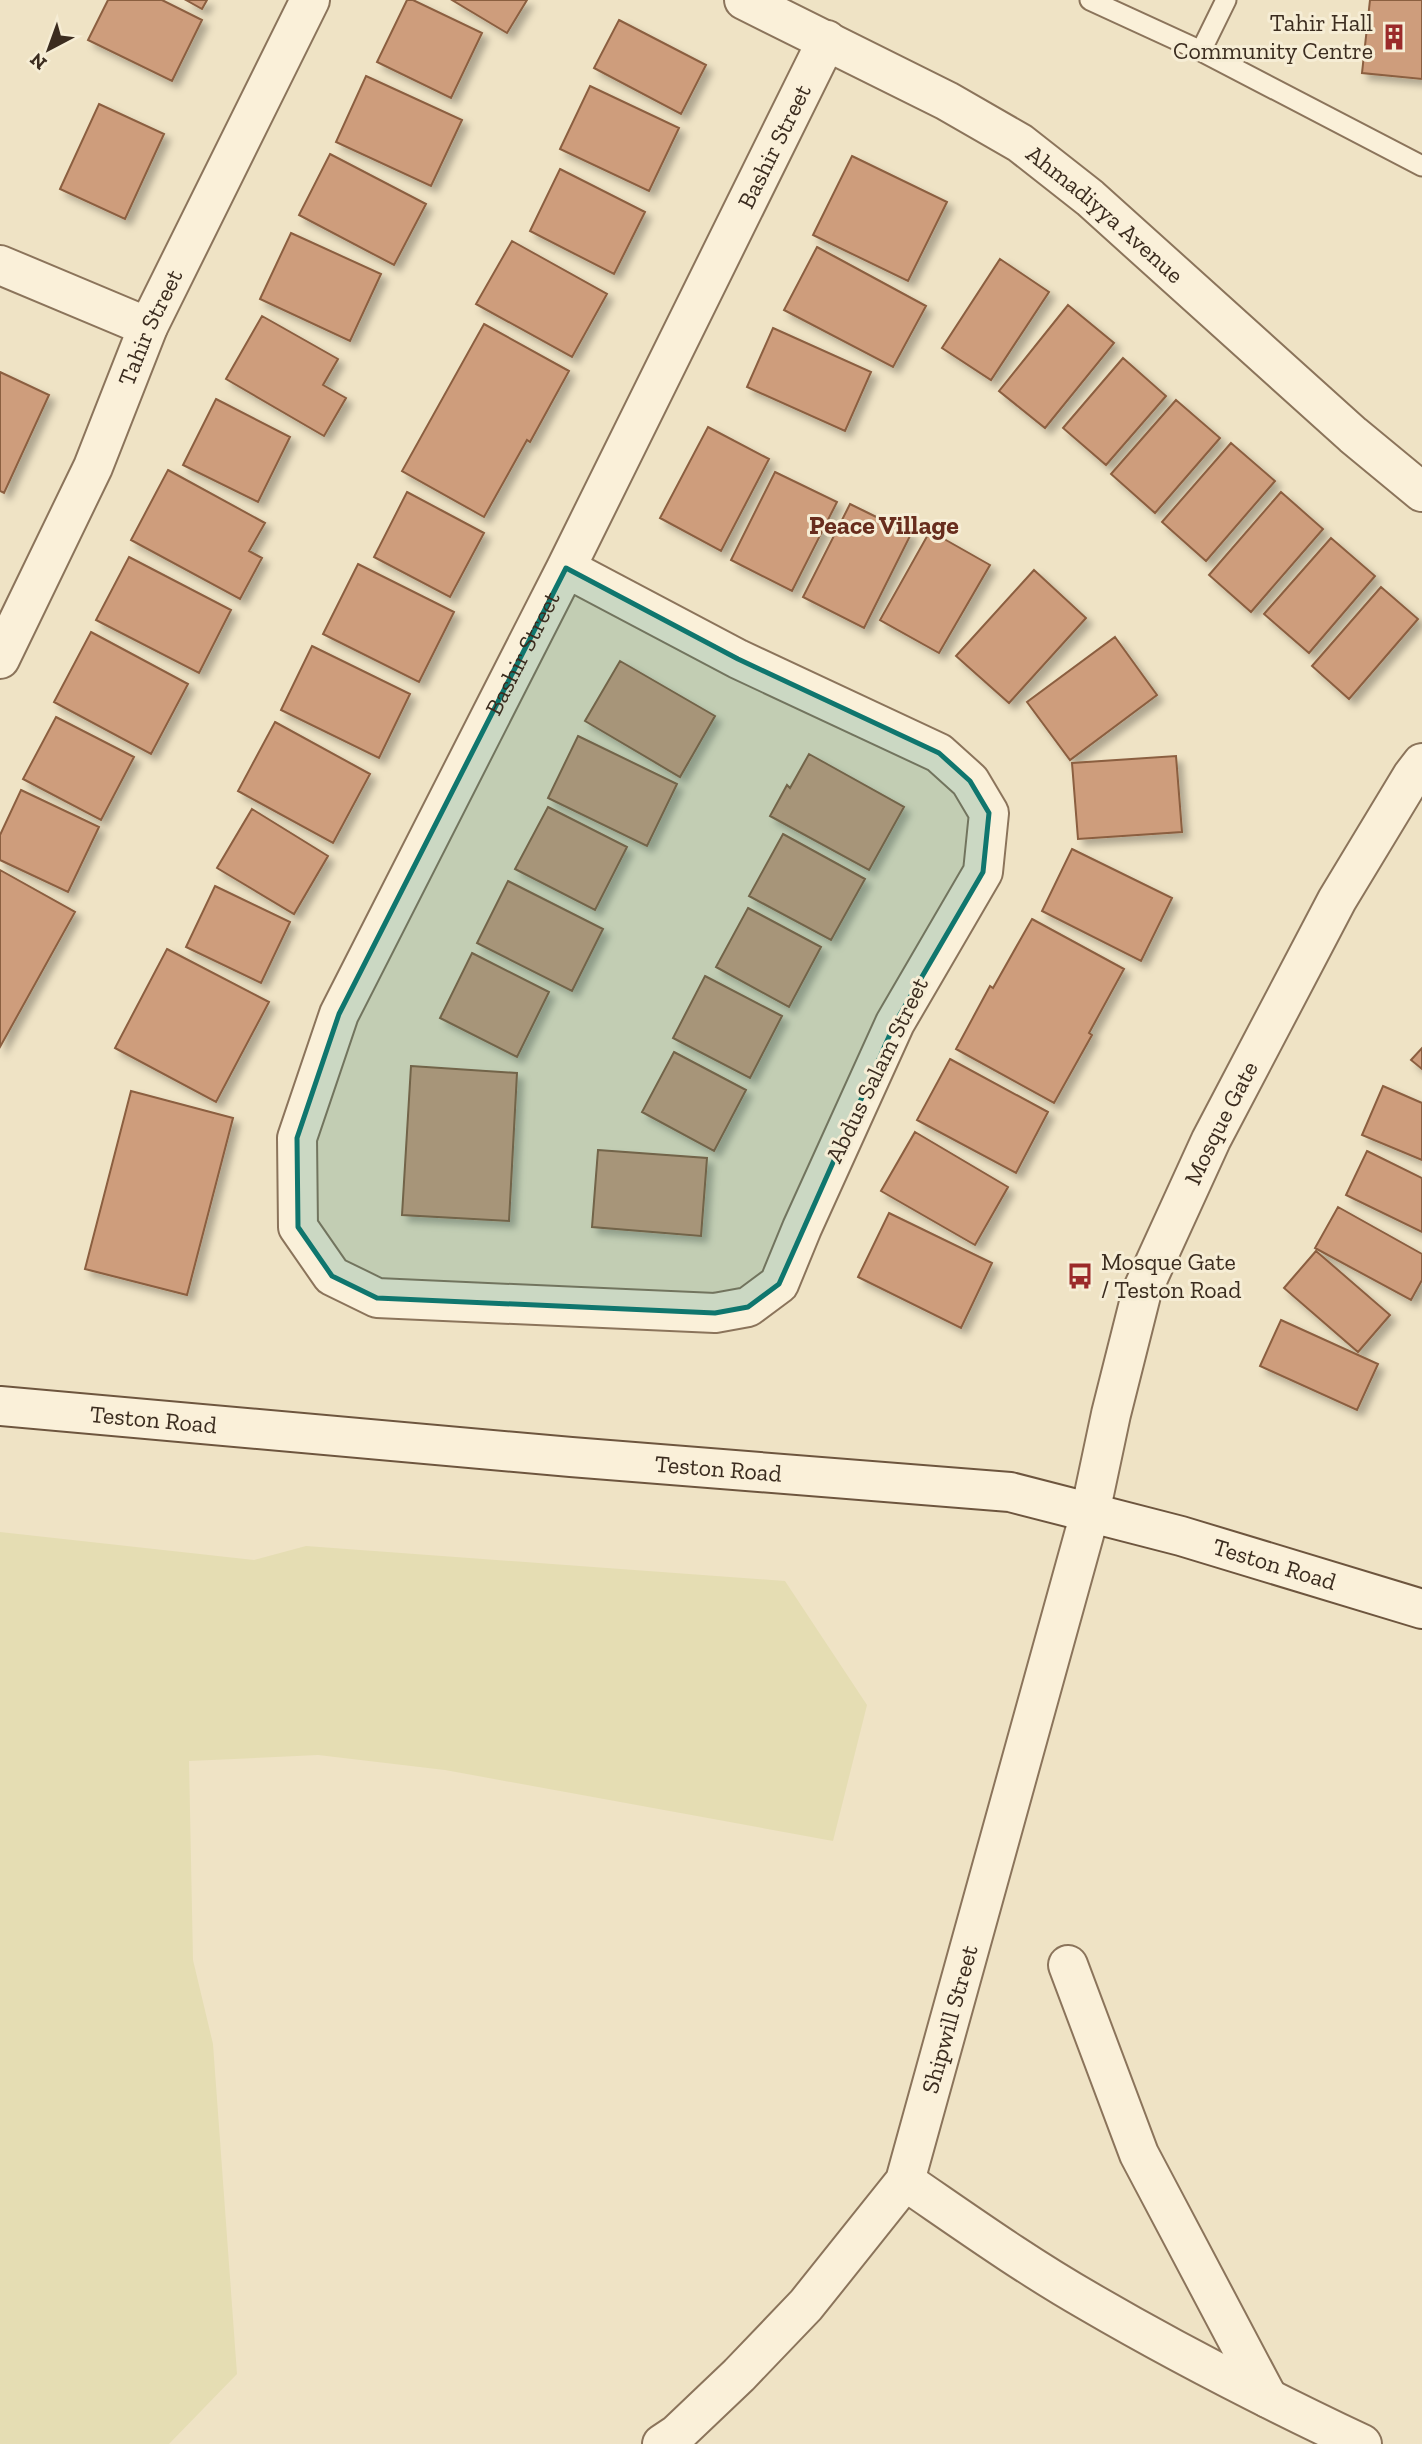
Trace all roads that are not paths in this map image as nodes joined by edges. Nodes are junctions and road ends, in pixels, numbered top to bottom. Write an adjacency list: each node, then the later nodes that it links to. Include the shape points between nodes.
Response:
1 (310, 0): 9 (street, Tahir Street)
2 (744, 0): 5 (street, Ahmadiyya Avenue)
3 (1090, 0): 6 (lane)
4 (1226, 0): 6 (lane)
5 (827, 40): 10 (street, Ahmadiyya Avenue, via 1020,143 1090,198); 11 (street, Bashir Street)
6 (1201, 51): 7 (lane)
7 (1422, 166)
8 (0, 265): 9 (street)
9 (148, 327): 12 (street, Tahir Street, via 93,467)
10 (1422, 492)
11 (566, 568): 14 (street, Bashir Street, via 339,1014 297,1138 298,1227); 14 (street, Abdus Salam Street, via 738,659 939,753 970,781 989,813 983,872 895,1023 779,1284 748,1307 715,1313 377,1298)
12 (0, 659)
13 (1422, 763): 16 (street, Mosque Gate, via 1336,900 1210,1140 1142,1291)
14 (332, 1276)
15 (0, 1406): 16 (street, Teston Road, via 1010,1492)
16 (1090, 1513): 17 (street, Teston Road); 19 (street, Shipwill Street)
17 (1422, 1609)
18 (1068, 1965): 20 (street, via 1139,2154)
19 (905, 2181): 20 (street, via 1087,2300); 21 (street, Shipwill Street, via 806,2305)
20 (1268, 2398): 22 (street)
21 (663, 2444)
22 (1362, 2444)

